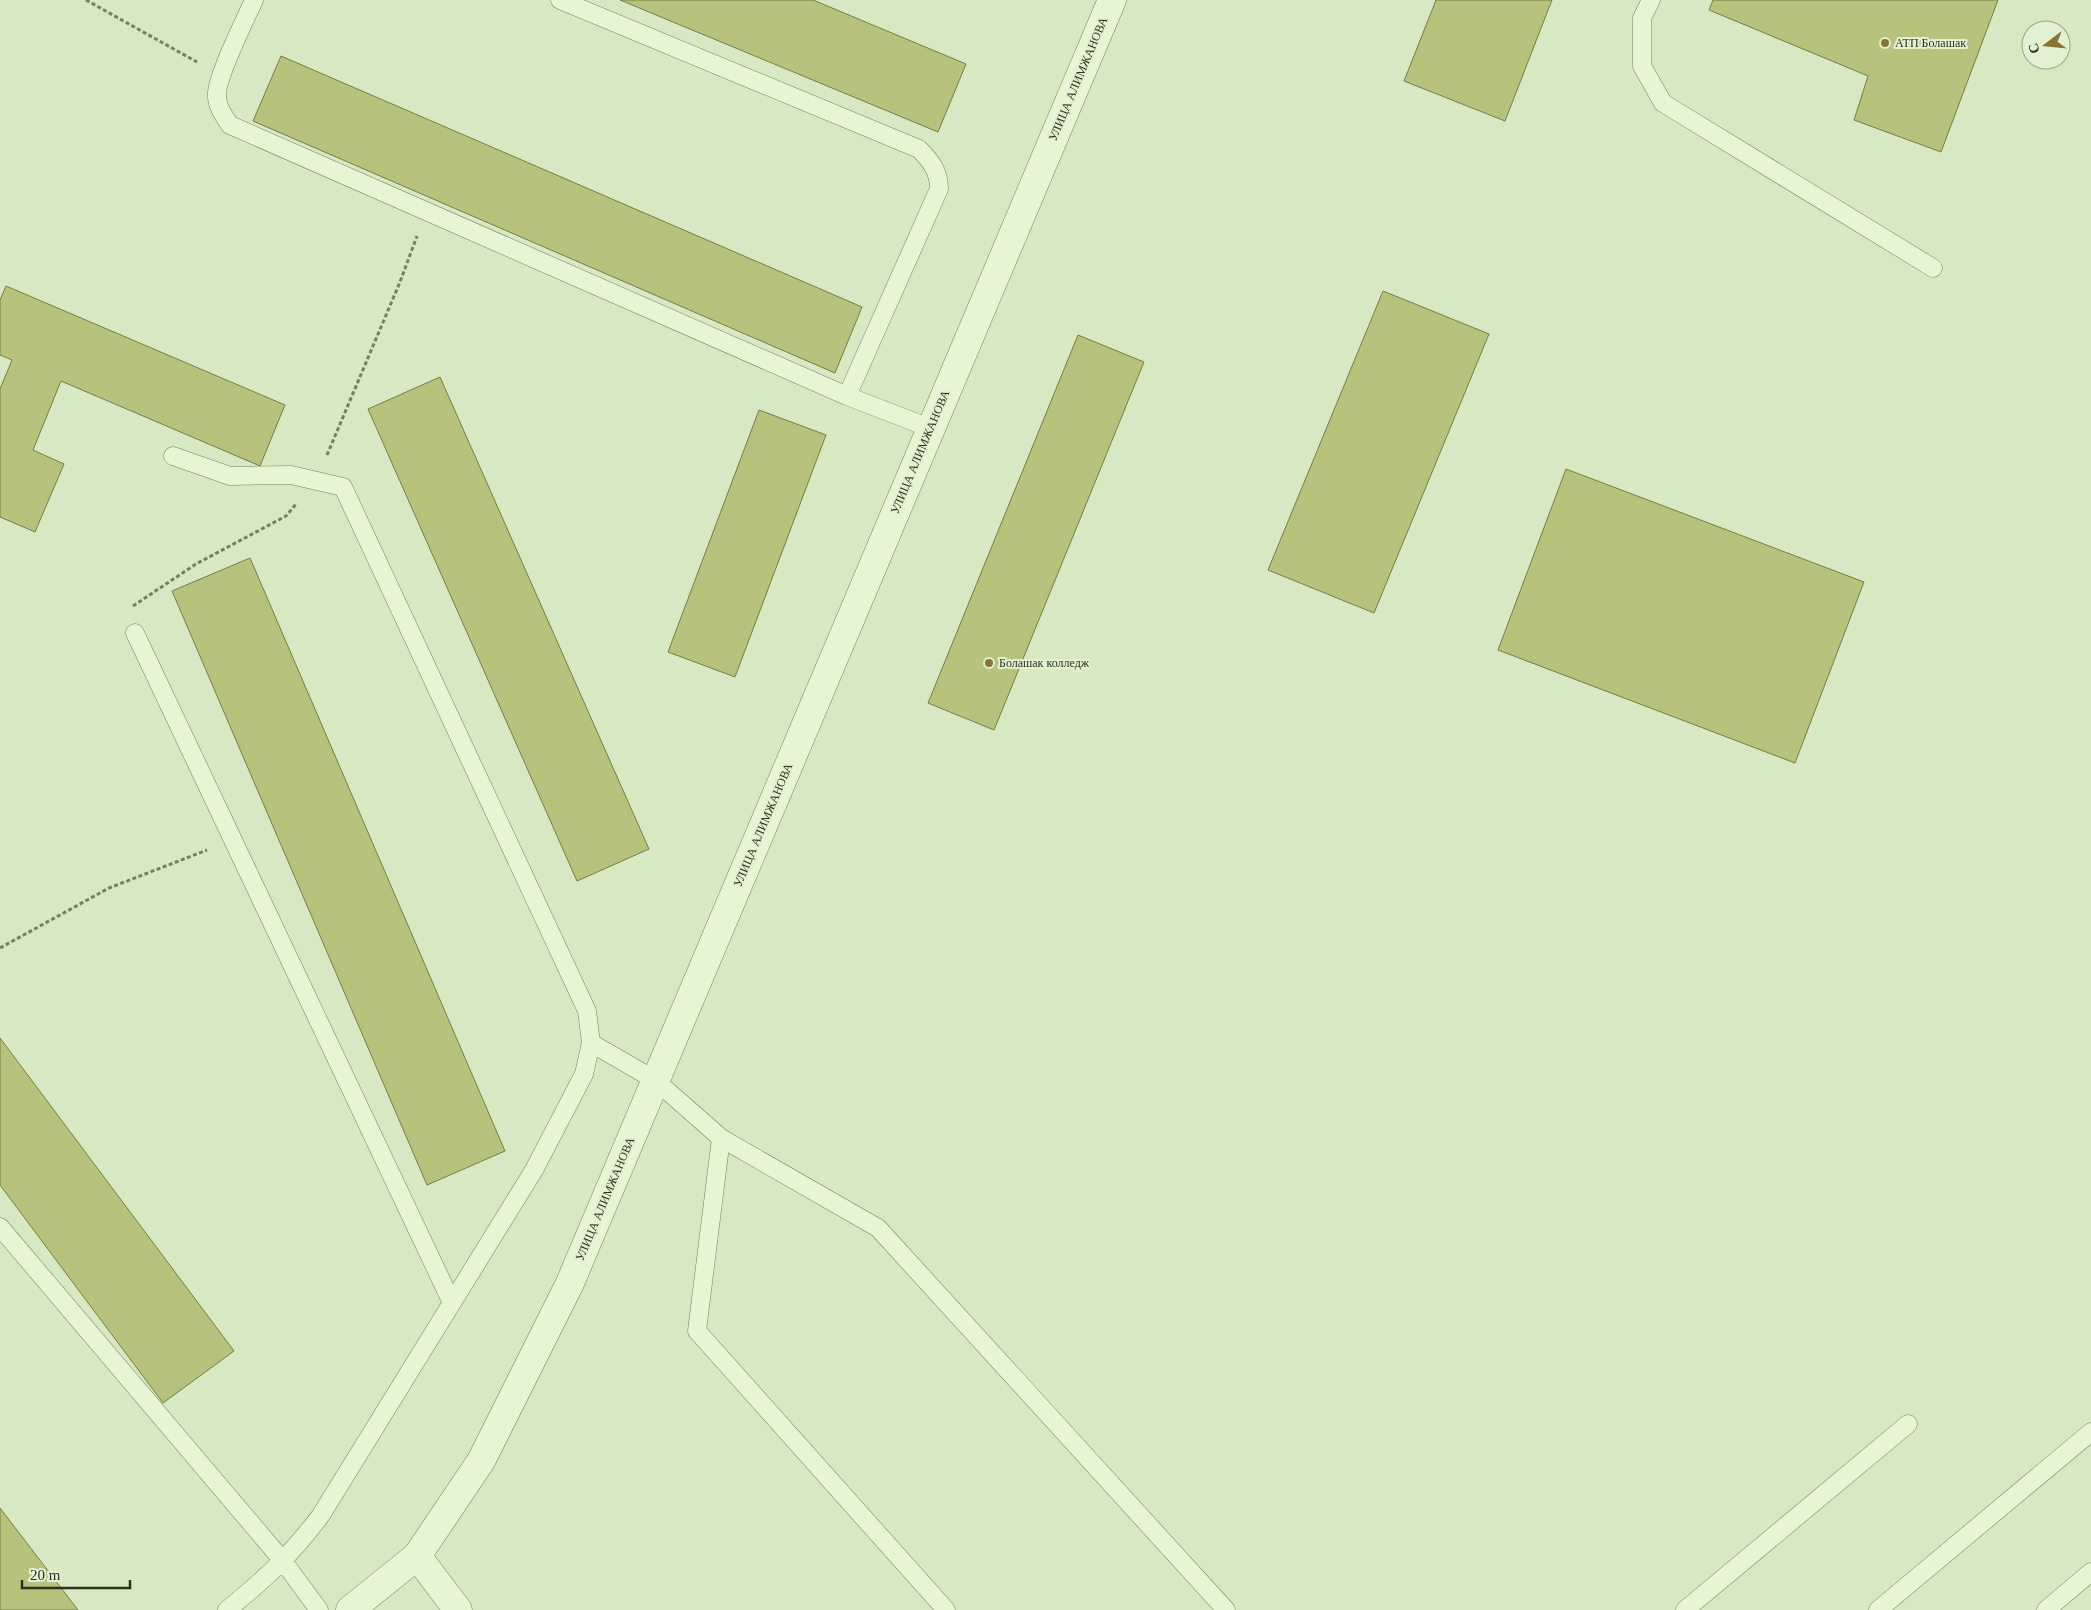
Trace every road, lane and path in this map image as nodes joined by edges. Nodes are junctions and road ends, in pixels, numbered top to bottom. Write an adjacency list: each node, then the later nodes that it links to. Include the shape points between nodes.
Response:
1 (86, 0): 6 (path)
2 (254, 0): 6 (lane)
3 (560, 0): 9 (lane, via 919,149 935,166 939,189)
4 (1112, 0): 10 (street, УЛИЦА АЛИМЖАНОВА)
5 (1650, 0): 8 (lane, via 1642,18 1642,66 1663,103)
6 (222, 75): 7 (lane, via 217,93 220,109 230,125)
7 (426, 211): 9 (lane); 12 (path, via 400,282)
8 (1933, 268)
9 (847, 396): 10 (lane)
10 (930, 428): 17 (street, УЛИЦА АЛИМЖАНОВА)
11 (173, 456): 12 (lane, via 230,476 291,474)
12 (316, 481): 13 (path, via 286,516 196,564 132,606); 16 (lane, via 343,487 587,1011)
13 (135, 633): 14 (lane)
14 (233, 840): 15 (path, via 109,888); 20 (lane)
15 (0, 948)
16 (592, 1043): 17 (lane); 20 (lane, via 584,1074 534,1170)
17 (656, 1080): 18 (lane); 23 (street, УЛИЦА АЛИМЖАНОВА, via 570,1282 482,1461)
18 (721, 1138): 30 (lane, via 697,1331); 31 (lane, via 878,1228)
19 (0, 1227): 24 (lane)
20 (452, 1303): 24 (lane, via 321,1515)
21 (1908, 1424): 32 (lane)
22 (2091, 1432): 33 (lane)
23 (417, 1556): 28 (street, УЛИЦА АЛИМЖАНОВА); 29 (street)
24 (283, 1561): 26 (lane); 27 (lane)
25 (2091, 1572): 34 (lane)
26 (227, 1610)
27 (319, 1610)
28 (350, 1610)
29 (458, 1610)
30 (946, 1610)
31 (1226, 1610)
32 (1685, 1610)
33 (1878, 1610)
34 (2046, 1610)

